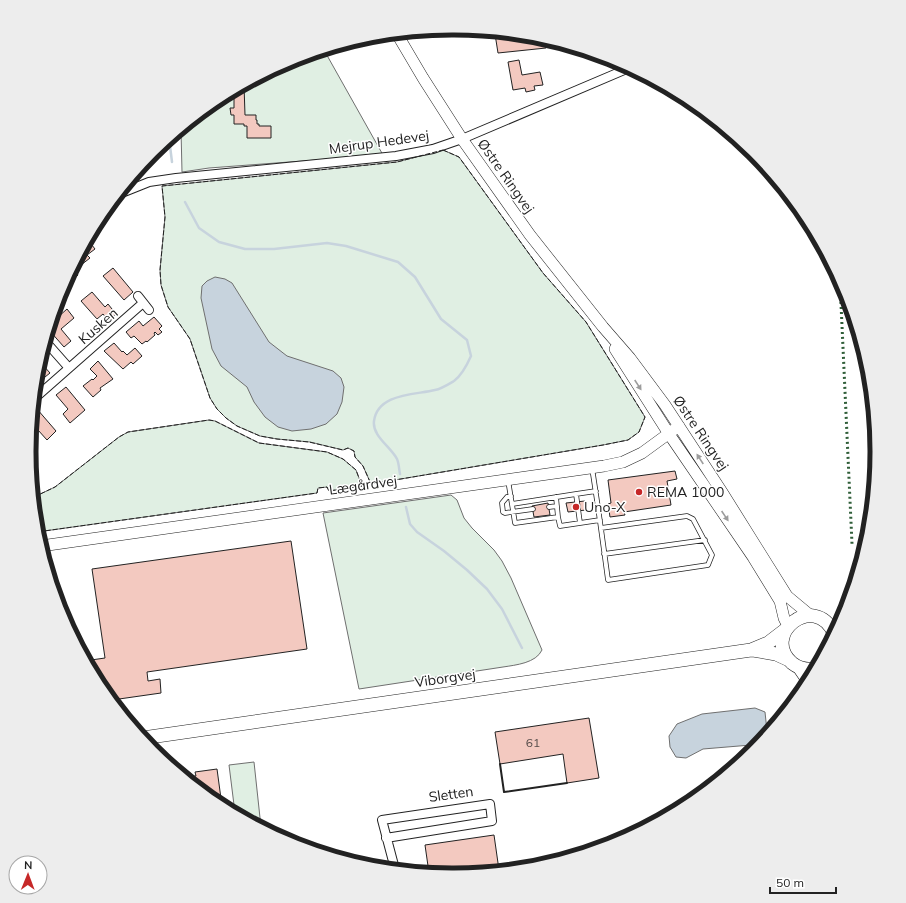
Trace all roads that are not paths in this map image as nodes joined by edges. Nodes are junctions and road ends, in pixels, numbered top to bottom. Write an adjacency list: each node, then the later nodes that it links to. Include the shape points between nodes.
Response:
1 (400, 39): 3 (street, Østre Ringvej)
2 (622, 71): 3 (street, Mejrup Hedevej)
3 (462, 139): 4 (street, Mejrup Hedevej, via 433,149 396,156 165,179); 8 (street, Østre Ringvej, via 530,235)
4 (129, 190)
5 (138, 296): 6 (street)
6 (143, 303): 7 (street); 10 (street, Kusken)
7 (150, 310)
8 (603, 327): 12 (street, Østre Ringvej, via 630,358); 13 (street, Østre Ringvej, one-way to 13)
9 (50, 347): 10 (street)
10 (69, 368): 11 (street, Kusken)
11 (41, 393)
12 (679, 426): 13 (street, Lægårdvej); 32 (street, Østre Ringvej, one-way to 12, via 787,596)
13 (669, 434): 14 (street, Lægårdvej, via 642,453 623,462); 34 (street, Østre Ringvej, one-way to 34, via 753,557 780,602)
14 (592, 468): 15 (street, Lægårdvej); 16 (lane)
15 (508, 479): 18 (lane); 30 (street, Lægårdvej)
16 (596, 491): 17 (lane); 26 (lane)
17 (576, 494): 19 (lane); 27 (lane)
18 (511, 496): 20 (lane); 24 (lane, via 502,503 503,512)
19 (556, 497): 20 (lane); 21 (lane)
20 (512, 504): 24 (lane)
21 (557, 506): 22 (lane); 25 (lane)
22 (549, 507)
23 (533, 509): 24 (lane)
24 (513, 512): 25 (lane, via 515,523)
25 (558, 517): 27 (lane, via 560,526)
26 (600, 520): 27 (lane); 28 (lane)
27 (580, 523)
28 (601, 528): 29 (lane, via 687,516 693,519); 31 (lane)
29 (705, 540): 31 (lane); 31 (lane, via 712,555 708,565 608,580)
30 (48, 545)
31 (604, 554)
32 (811, 616): 33 (main road, via 821,619); 34 (main road, Viborgvej, via 801,617)
33 (831, 627)
34 (787, 628): 35 (main road, Viborgvej, via 768,643); 36 (main road, via 783,646 786,656)
35 (751, 650): 36 (main road, Viborgvej, via 769,652); 39 (main road, Viborgvej)
36 (793, 663): 37 (main road, Viborgvej); 38 (street)
37 (808, 669)
38 (803, 676)
39 (150, 737)
40 (386, 838): 40 (street, Sletten, via 382,820 490,804 492,821); 41 (street, Sletten)
41 (393, 863)

